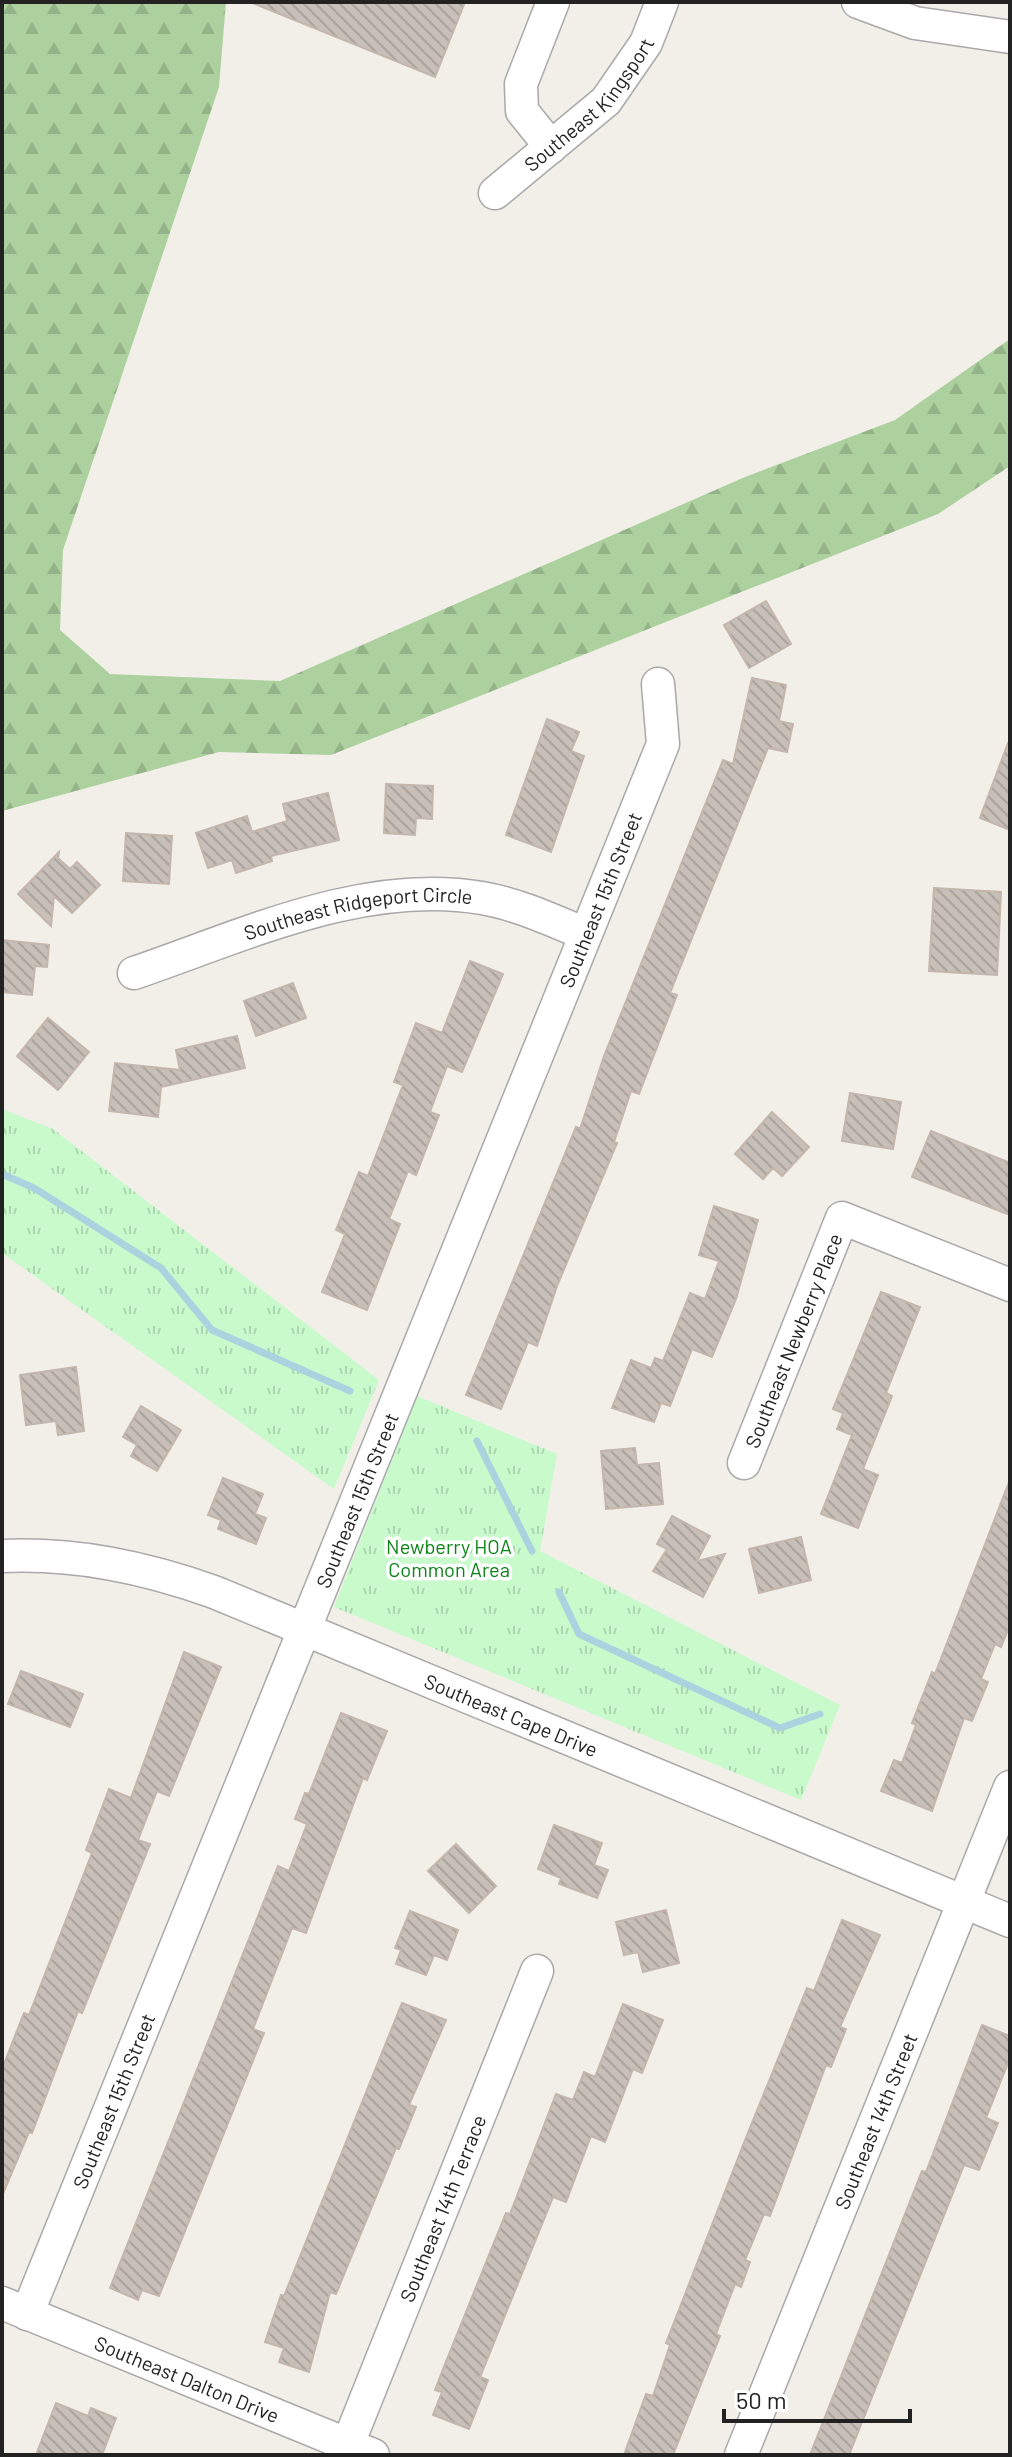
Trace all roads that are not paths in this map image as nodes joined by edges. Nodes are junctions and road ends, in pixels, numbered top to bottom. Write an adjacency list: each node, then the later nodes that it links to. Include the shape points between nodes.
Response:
1 (553, 2): 5 (street, via 521,84 522,111)
2 (662, 2): 5 (street, Southeast Kingsport, via 646,43 606,101)
3 (858, 2): 4 (street, via 915,23)
4 (1010, 37)
5 (551, 147): 6 (street, Southeast Kingsport)
6 (495, 193)
7 (658, 684): 8 (street, Southeast 15th Street, via 663,744)
8 (585, 934): 9 (street, Southeast Ridgeport Circle, via 482,898 415,895 319,911); 13 (street, Southeast 15th Street)
9 (134, 973)
10 (1010, 1285): 11 (street, Southeast Newberry Place, via 842,1218)
11 (744, 1463)
12 (2, 1556): 13 (street, Southeast Cape Drive, via 66,1556 169,1576)
13 (304, 1629): 15 (street, Southeast Cape Drive); 18 (street, Southeast 15th Street)
14 (1010, 1787): 15 (street, Southeast 14th Street)
15 (964, 1902): 16 (street, Southeast Cape Drive); 20 (street, Southeast 14th Street)
16 (1010, 1921)
17 (537, 1971): 19 (street, Southeast 14th Terrace)
18 (15, 2309): 19 (street, Southeast Dalton Drive)
19 (361, 2450)
20 (741, 2455)

